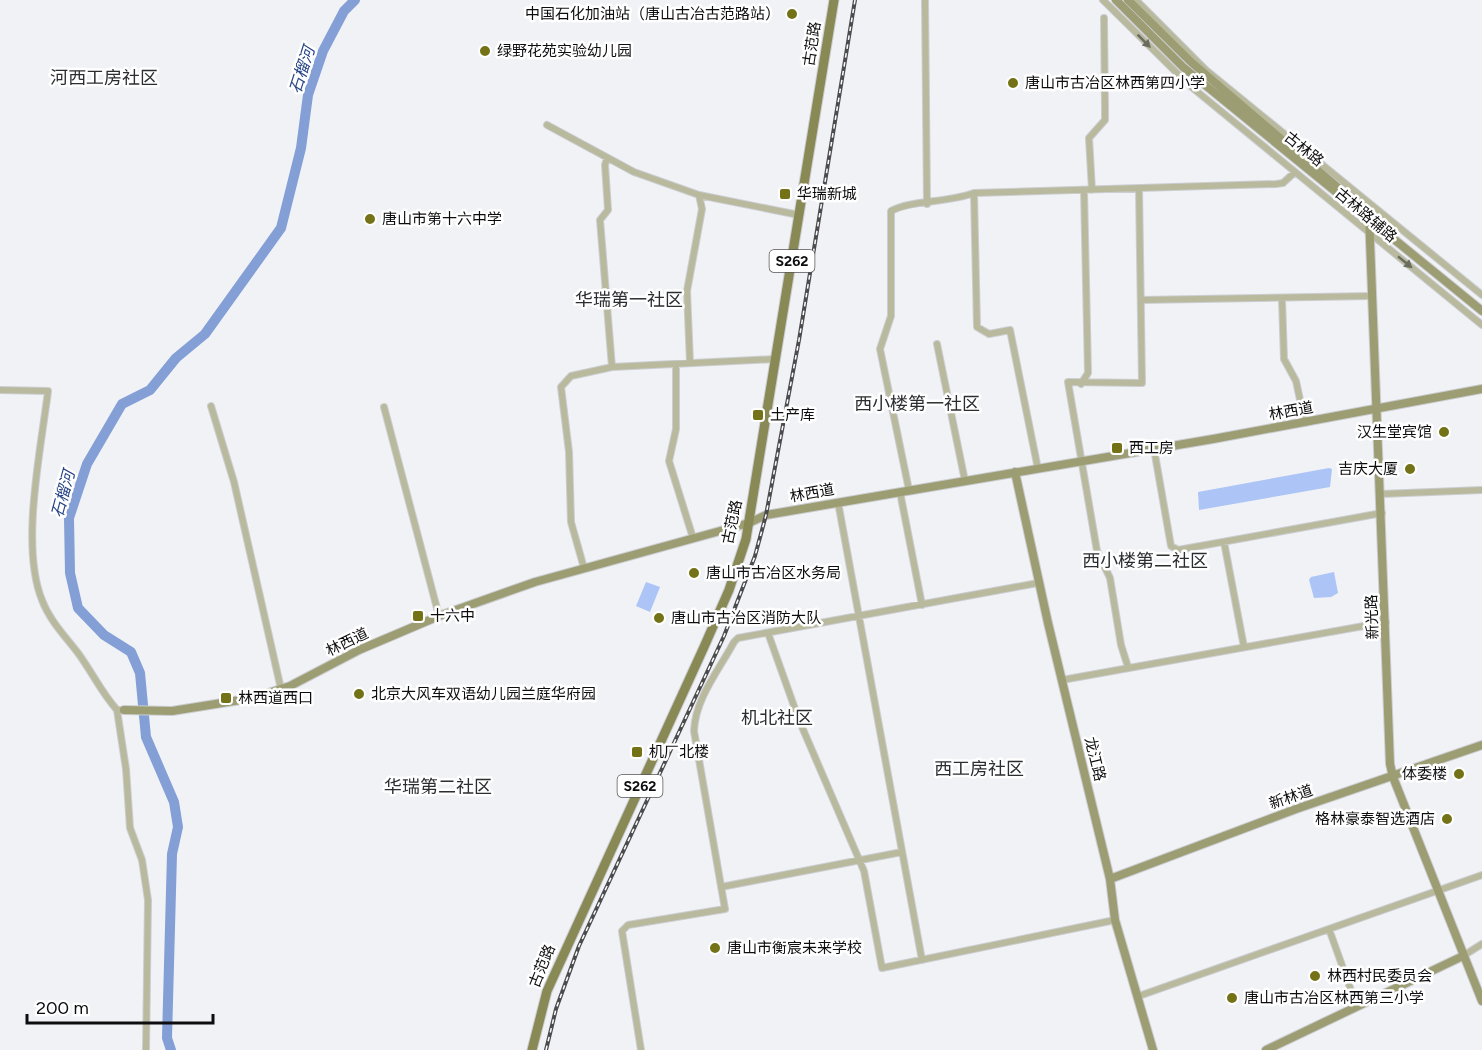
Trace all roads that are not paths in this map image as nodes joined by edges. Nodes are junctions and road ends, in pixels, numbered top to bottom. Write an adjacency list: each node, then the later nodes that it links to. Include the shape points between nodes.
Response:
1 (834, 0): 19 (main road, 古范路 / S262)
2 (925, 0): 17 (street)
3 (1102, 0): 10 (street, 古林路辅路, one-way to 10, via 1189,85)
4 (1116, 0): 20 (main road, 古林路, via 1183,67)
5 (1128, 0): 20 (main road, 古林路, via 1191,62)
6 (1136, 0): 22 (street, via 1206,70)
7 (1104, 18): 13 (street, via 1105,120 1089,138)
8 (548, 125): 9 (street)
9 (607, 158): 15 (street); 33 (street, via 608,210 600,220)
10 (1295, 172): 11 (street, via 1276,184); 21 (street, 古林路辅路)
11 (1139, 188): 13 (street); 25 (street)
12 (1084, 190): 13 (street); 14 (street); 34 (street, via 1088,374)
13 (1092, 190)
14 (974, 193): 17 (street); 43 (street, via 977,327 989,334 1010,330)
15 (699, 195): 16 (street); 18 (street)
16 (713, 199): 18 (street); 19 (street)
17 (927, 204): 47 (street, via 891,212 891,316 880,349)
18 (702, 209): 31 (street, via 687,291)
19 (799, 216): 30 (main road, 古范路 / S262)
20 (1369, 217): 21 (main road, 新光路); 26 (main road, 古林路); 27 (main road, 古林路)
21 (1369, 233): 23 (main road, 新光路); 28 (street, 古林路辅路, one-way to 28)
22 (1482, 295)
23 (1372, 296): 24 (street); 39 (main road, 新光路)
24 (1282, 299): 25 (street); 40 (street, via 1284,359 1296,381)
25 (1141, 300): 34 (street, via 1142,383)
26 (1482, 304)
27 (1482, 311)
28 (1482, 325)
29 (937, 344): 45 (street)
30 (775, 359): 31 (street); 51 (main road, 古范路 / S262)
31 (690, 363): 32 (street)
32 (676, 364): 33 (street); 52 (street, via 676,429 669,461)
33 (612, 367): 54 (street, via 571,376 561,387 569,452 571,522)
34 (1081, 384): 42 (street, via 1068,382)
35 (1482, 389): 39 (main road, 林西道)
36 (0, 390): 65 (street, via 48,391 35,493 35,573 51,619 79,654 99,689)
37 (211, 406): 64 (street, via 234,482)
38 (384, 407): 57 (street)
39 (1377, 410): 40 (main road, 林西道); 48 (main road, 新光路)
40 (1305, 423): 41 (main road, 林西道)
41 (1154, 449): 42 (main road, 林西道); 53 (street, via 1171,546 1178,550)
42 (1081, 461): 43 (main road, 林西道); 62 (street, via 1097,550 1110,578)
43 (1038, 469): 44 (main road, 林西道)
44 (1015, 472): 45 (main road, 林西道); 55 (main road, 龙江路)
45 (965, 481): 47 (main road, 林西道)
46 (1482, 490): 48 (street)
47 (905, 491): 49 (main road, 林西道); 56 (street)
48 (1381, 494): 50 (main road, 新光路)
49 (838, 502): 51 (main road, 林西道, via 766,515); 58 (street)
50 (1382, 513): 53 (street); 59 (main road, 新光路)
51 (749, 523): 52 (main road, 林西道); 83 (main road, 古范路 / S262, via 729,590 547,991)
52 (693, 538): 54 (main road, 林西道)
53 (1224, 542): 61 (street)
54 (584, 568): 57 (main road, 林西道)
55 (1038, 583): 56 (street); 63 (main road, 龙江路)
56 (922, 605): 58 (street)
57 (439, 616): 64 (main road, 林西道)
58 (859, 616): 60 (street); 68 (street)
59 (1386, 622): 61 (street); 67 (main road, 新光路)
60 (768, 633): 69 (street); 72 (street, via 734,642 704,694 694,722)
61 (1244, 647): 62 (street)
62 (1128, 668): 63 (street)
63 (1062, 680): 71 (main road, 龙江路)
64 (281, 689): 65 (main road, 林西道, via 253,698 172,711)
65 (120, 710): 82 (street, via 130,828 142,860 148,900)
66 (1482, 745): 67 (main road, 新林道)
67 (1393, 777): 71 (main road, 新林道); 73 (main road, 新光路)
68 (902, 852): 69 (street); 78 (street)
69 (857, 860): 72 (street); 78 (street, via 864,871 882,968)
70 (1482, 875): 73 (street)
71 (1110, 879): 74 (main road, 龙江路)
72 (721, 887): 84 (street, via 725,909 628,925 622,931)
73 (1438, 892): 75 (street); 77 (main road, 新光路)
74 (1115, 920): 78 (street); 79 (main road, 龙江路)
75 (1329, 929): 79 (street); 81 (street)
76 (1482, 944): 77 (street)
77 (1463, 956): 80 (main road, 新光路); 81 (main road)
78 (922, 960)
79 (1139, 996): 85 (main road, 龙江路)
80 (1482, 1001)
81 (1357, 1007): 86 (main road)
82 (146, 1050)
83 (532, 1050)
84 (641, 1050)
85 (1153, 1050)
86 (1266, 1050)

